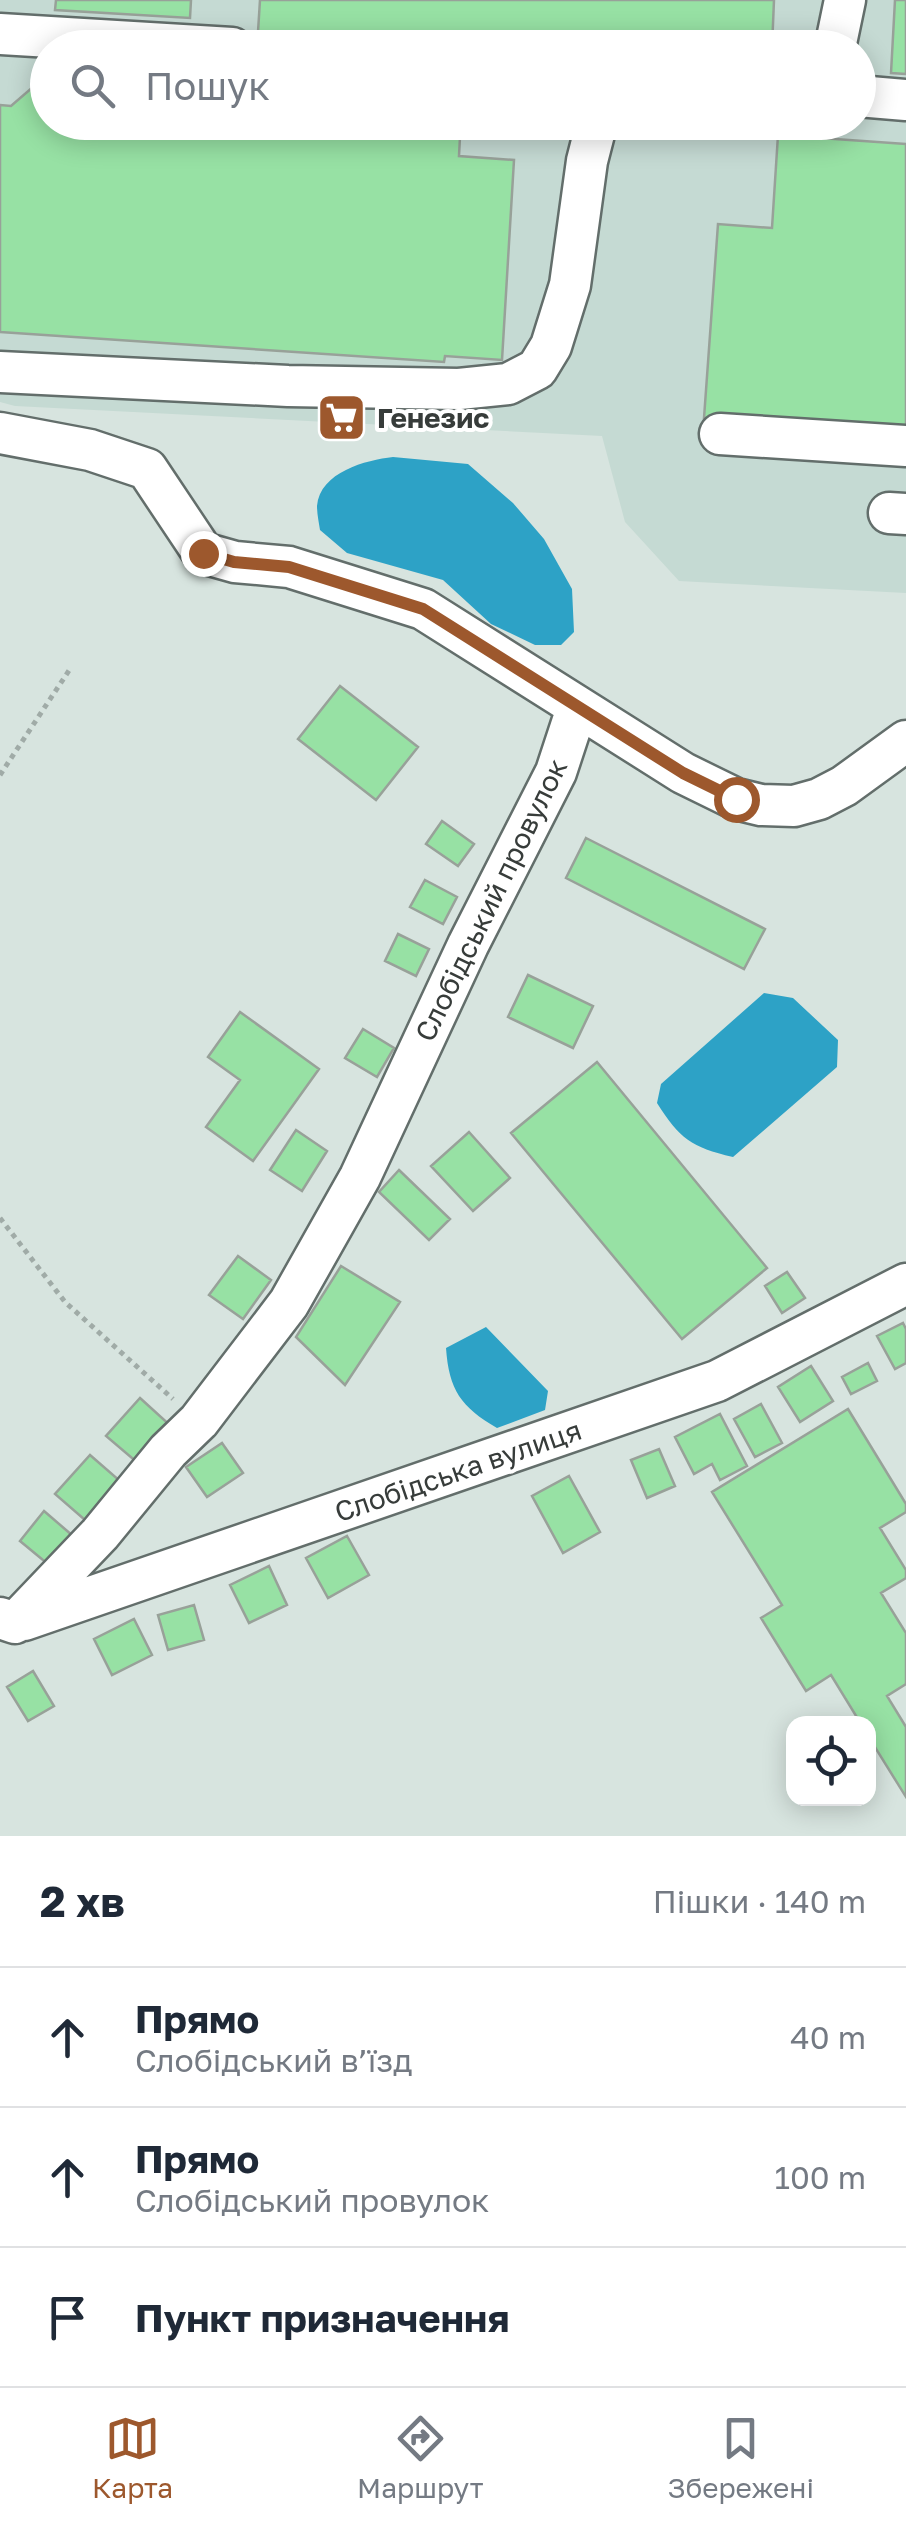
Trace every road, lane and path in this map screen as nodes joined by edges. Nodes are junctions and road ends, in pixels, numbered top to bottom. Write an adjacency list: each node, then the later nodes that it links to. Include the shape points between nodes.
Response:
1 (846, 0): 2 (street)
2 (839, 30)
3 (0, 34): 4 (street)
4 (30, 36)
5 (876, 98): 6 (street)
6 (906, 100)
7 (593, 140): 8 (street, via 570,285 552,346 537,368 508,384 288,386)
8 (0, 372)
9 (0, 433): 13 (street, via 147,469 203,553 289,567 423,609)
10 (720, 434): 11 (street)
11 (906, 446)
12 (70, 669): 15 (path)
13 (577, 708): 14 (street, via 683,773 761,805 819,799); 18 (street, Слобідський провулок, via 556,772 360,1177 289,1303)
14 (906, 740)
15 (0, 775)
16 (0, 1218): 18 (path, via 65,1302)
17 (906, 1284): 19 (street, Слобідська вулиця, via 717,1381)
18 (199, 1421): 19 (street, Слобідський провулок, via 100,1534)
19 (5, 1625)

